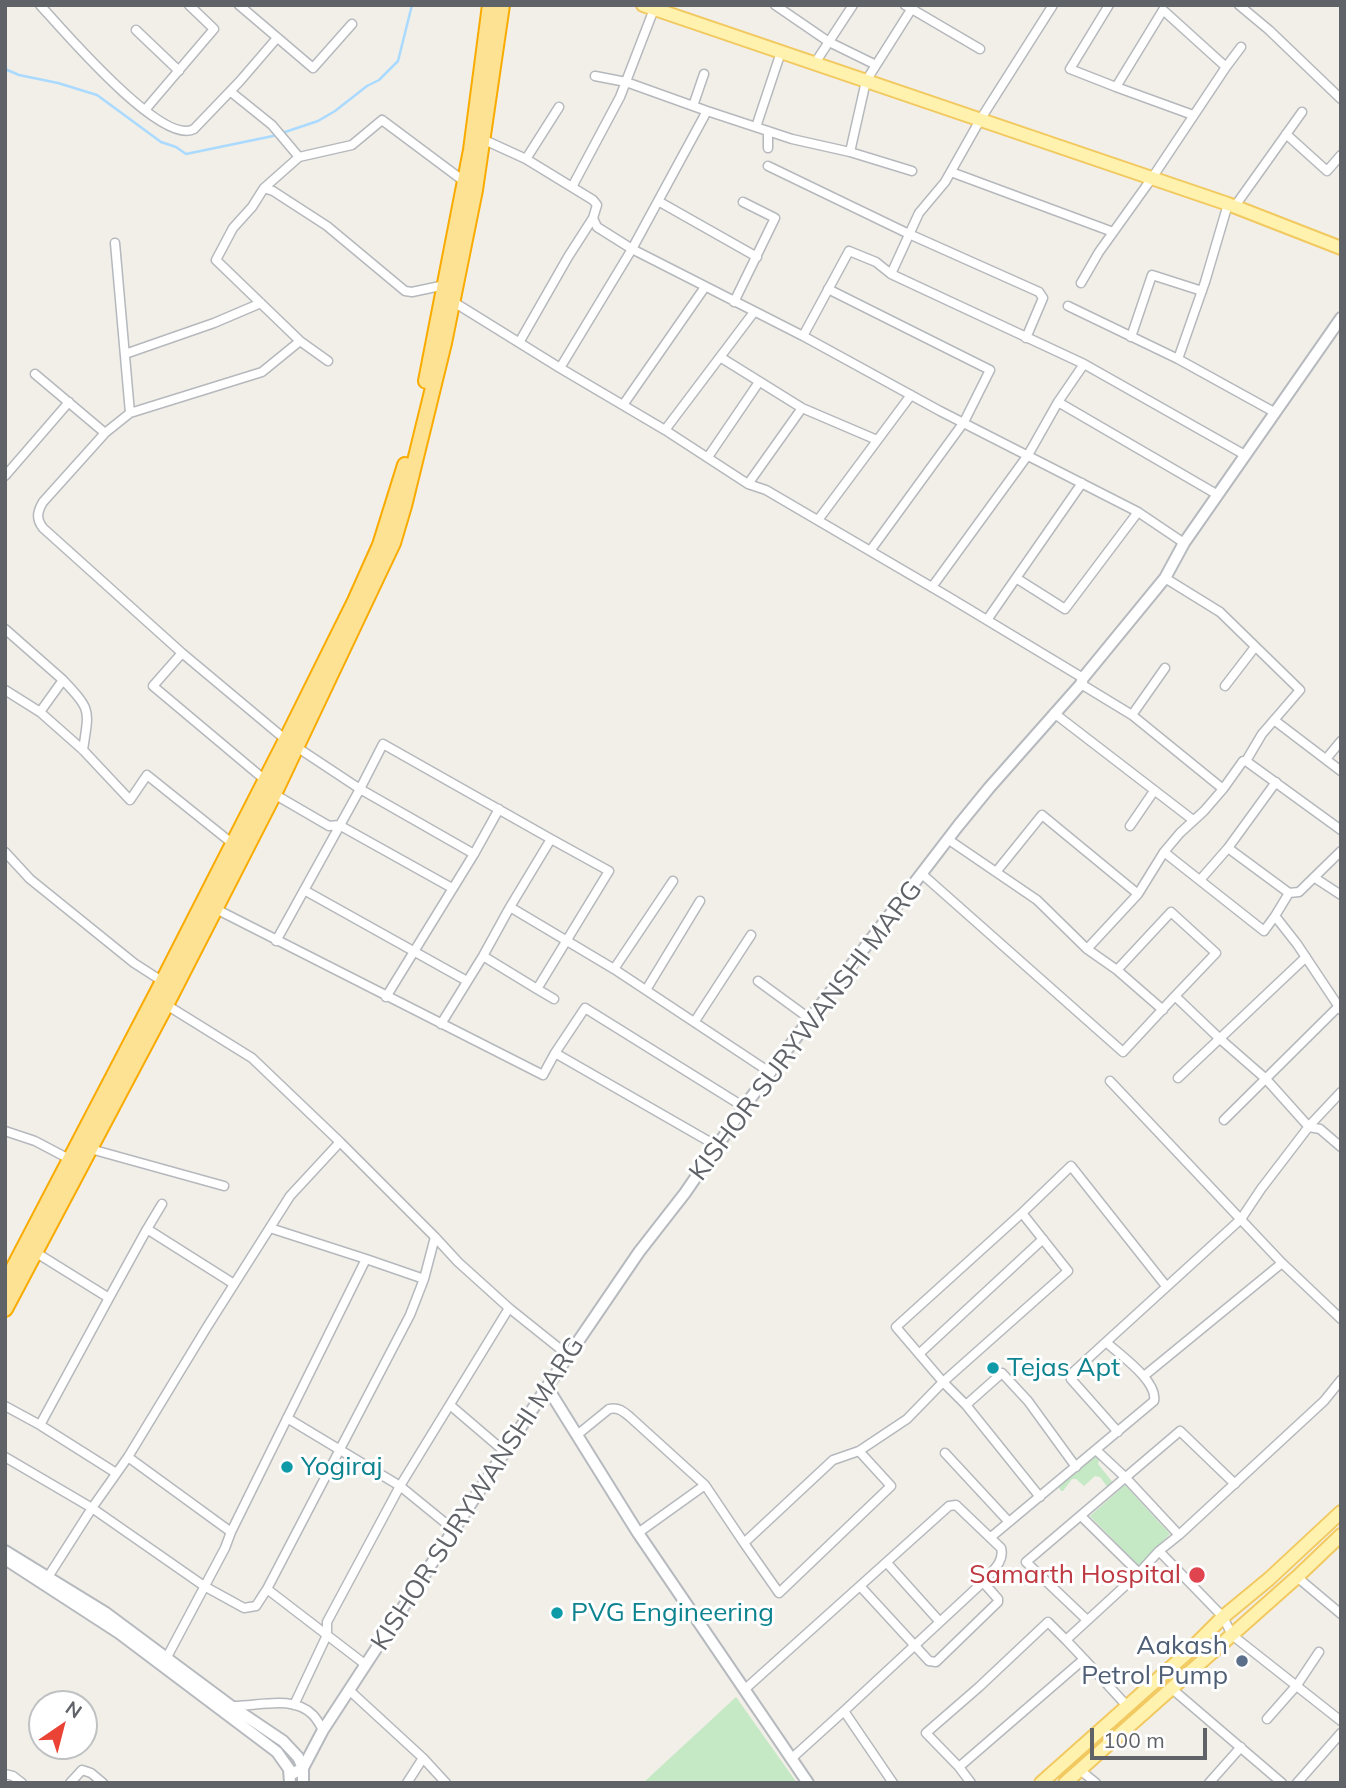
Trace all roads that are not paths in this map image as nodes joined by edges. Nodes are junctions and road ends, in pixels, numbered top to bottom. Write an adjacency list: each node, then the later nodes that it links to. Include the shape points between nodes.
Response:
1 (40, 5): 36 (street, via 106,76)
2 (189, 5): 26 (street, via 214,29)
3 (239, 5): 18 (street)
4 (490, 5): 44 (highway)
5 (502, 5): 44 (highway)
6 (775, 5): 15 (street)
7 (791, 5): 15 (street)
8 (853, 5): 19 (street)
9 (1053, 5): 40 (street)
10 (1109, 5): 31 (street, via 1070,69)
11 (1240, 5): 33 (street)
12 (652, 7): 22 (main road); 30 (street)
13 (910, 7): 21 (street); 24 (street)
14 (1159, 8): 25 (street); 31 (street)
15 (786, 13): 19 (street)
16 (352, 24): 18 (street, via 313,68)
17 (136, 30): 26 (street)
18 (277, 38): 32 (street)
19 (829, 42): 23 (street); 24 (street)
20 (1241, 47): 25 (street)
21 (980, 49)
22 (781, 52): 23 (main road); 41 (street)
23 (815, 63): 29 (main road)
24 (876, 65): 29 (street)
25 (1226, 67): 39 (street)
26 (179, 71): 36 (street)
27 (705, 74): 34 (street)
28 (594, 76): 30 (street)
29 (866, 81): 40 (main road); 46 (street)
30 (626, 82): 34 (street); 55 (street)
31 (1116, 87): 39 (street)
32 (231, 92): 36 (street, via 189,132); 48 (street, via 272,125)
33 (1341, 99)
34 (693, 106): 37 (street)
35 (559, 107): 49 (street)
36 (145, 110)
37 (707, 111): 41 (street); 57 (street)
38 (1303, 112): 43 (street)
39 (1193, 115): 53 (street)
40 (981, 120): 52 (street); 53 (main road)
41 (756, 127): 42 (street)
42 (768, 131): 45 (street); 46 (street)
43 (1286, 134): 47 (street, via 1327,171); 59 (street)
44 (478, 137): 49 (street); 54 (highway); 73 (highway)
45 (768, 148)
46 (850, 152): 51 (street)
47 (1341, 155)
48 (299, 157): 54 (street, via 352,145 382,120); 56 (street)
49 (526, 159): 55 (street)
50 (768, 166): 62 (street)
51 (912, 172)
52 (951, 173): 61 (street); 62 (street, via 919,213)
53 (1152, 178): 59 (main road); 61 (street)
54 (465, 181): 69 (highway)
55 (572, 187): 60 (street, via 596,203)
56 (264, 188): 69 (street, via 327,226 405,291); 75 (street, via 233,228 216,260)
57 (658, 201): 65 (street); 66 (street)
58 (743, 202): 66 (street, via 775,218)
59 (1232, 205): 64 (main road); 72 (street)
60 (593, 218): 65 (street, via 597,227); 83 (street)
61 (1113, 232): 68 (street)
62 (909, 234): 67 (street); 81 (street, via 1039,292 1043,298)
63 (116, 243): 84 (street)
64 (1341, 248)
65 (632, 249): 70 (street); 89 (street)
66 (757, 257): 74 (street)
67 (891, 274): 71 (street, via 849,251); 81 (street)
68 (1081, 283)
69 (445, 285): 131 (highway, via 419,412 380,545)
70 (705, 287): 74 (street); 95 (street)
71 (828, 289): 79 (street); 99 (street, via 990,370)
72 (1202, 291): 80 (street, via 1152,275); 86 (street)
73 (452, 301): 83 (street); 131 (highway, via 393,543)
74 (733, 302): 77 (street)
75 (261, 303): 82 (street); 84 (street)
76 (1068, 306): 80 (street)
77 (754, 312): 79 (street); 85 (street)
78 (1341, 318): 97 (street, KISHOR SURYWANSHI MARG)
79 (803, 336): 92 (street)
80 (1131, 337): 86 (street)
81 (1026, 338): 88 (street)
82 (300, 341): 87 (street); 98 (street, via 262,372)
83 (520, 341): 89 (street)
84 (125, 354): 98 (street)
85 (720, 357): 91 (street); 100 (street)
86 (1178, 359): 97 (street)
87 (328, 361)
88 (1084, 364): 94 (street); 104 (street)
89 (560, 368): 95 (street)
90 (35, 374): 93 (street)
91 (759, 382): 96 (street); 105 (street)
92 (911, 395): 99 (street); 102 (street)
93 (69, 402): 101 (street); 106 (street)
94 (1058, 402): 103 (street); 109 (street)
95 (623, 405): 100 (street)
96 (802, 408): 102 (street); 108 (street)
97 (1274, 412): 104 (street, KISHOR SURYWANSHI MARG)
98 (130, 413): 101 (street)
99 (964, 422): 103 (street); 113 (street)
100 (665, 430): 105 (street)
101 (105, 433): 120 (street, via 43,502 38,522)
102 (877, 440): 111 (street)
103 (1028, 454): 107 (street); 116 (street)
104 (1245, 455): 109 (street, KISHOR SURYWANSHI MARG)
105 (708, 457): 108 (street)
106 (5, 476)
107 (1082, 483): 110 (street); 114 (street)
108 (748, 484): 111 (street)
109 (1218, 495): 112 (street, KISHOR SURYWANSHI MARG)
110 (1138, 512): 112 (street); 114 (street, via 1065,609)
111 (818, 520): 113 (street)
112 (1184, 543): 115 (street, KISHOR SURYWANSHI MARG)
113 (870, 551): 116 (street)
114 (1016, 578): 117 (street)
115 (1165, 578): 119 (street, via 1220,612); 123 (street, KISHOR SURYWANSHI MARG)
116 (932, 587): 117 (street)
117 (987, 620): 123 (street)
118 (5, 629): 122 (street)
119 (1255, 647): 124 (street); 129 (street, via 1300,690)
120 (181, 653): 131 (street); 136 (street, via 153,686)
121 (1166, 668): 128 (street)
122 (62, 680): 126 (street); 132 (street, via 83,702 88,716)
123 (1082, 681): 127 (street, KISHOR SURYWANSHI MARG); 128 (street)
124 (1225, 686)
125 (5, 690): 126 (street)
126 (40, 712): 132 (street)
127 (1054, 713): 140 (street); 148 (street, KISHOR SURYWANSHI MARG)
128 (1132, 715): 139 (street)
129 (1274, 720): 133 (street); 134 (street)
130 (1341, 741): 133 (street)
131 (292, 743): 136 (highway); 138 (street); 141 (highway)
132 (83, 750): 149 (street, via 130,800 147,775)
133 (1326, 760): 135 (street)
134 (1246, 761): 137 (street); 139 (street)
135 (1341, 771)
136 (265, 780): 149 (highway)
137 (1276, 782): 146 (street); 150 (street)
138 (360, 789): 142 (street, via 383,744); 144 (street); 154 (street)
139 (1223, 789): 143 (street)
140 (1154, 791): 143 (street); 145 (street)
141 (274, 794): 144 (street, via 329,826); 166 (highway)
142 (499, 809): 147 (street); 154 (street)
143 (1193, 820): 153 (street)
144 (340, 825): 160 (street); 161 (street)
145 (1130, 826)
146 (1341, 830)
147 (551, 839): 167 (street); 170 (street, via 609,871)
148 (949, 840): 155 (street); 156 (street, KISHOR SURYWANSHI MARG)
149 (233, 844): 166 (highway)
150 (1228, 848): 158 (street); 162 (street)
151 (1341, 850): 157 (street)
152 (5, 852): 180 (street, via 30,879 134,963)
153 (1164, 852): 158 (street); 163 (street)
154 (474, 854): 160 (street)
155 (996, 872): 163 (street, via 1042,815); 172 (street, via 1037,900)
156 (922, 874): 188 (street, via 1123,1052); 189 (street, KISHOR SURYWANSHI MARG)
157 (1315, 878): 162 (street, via 1299,892); 164 (street)
158 (1200, 880): 168 (street, via 1264,931)
159 (673, 881): 176 (street)
160 (452, 888): 173 (street)
161 (304, 890): 171 (street); 173 (street)
162 (1289, 893): 168 (street)
163 (1138, 894): 172 (street)
164 (1341, 895)
165 (700, 901): 182 (street)
166 (209, 905): 171 (street); 180 (highway)
167 (510, 907): 170 (street); 174 (street)
168 (1275, 916): 175 (street)
169 (751, 935): 190 (street)
170 (566, 939): 176 (street); 181 (street)
171 (276, 941): 184 (street)
172 (1087, 949): 177 (street)
173 (414, 951): 178 (street); 184 (street)
174 (482, 956): 178 (street); 181 (street)
175 (1306, 957): 187 (street); 192 (street)
176 (614, 969): 182 (street)
177 (1118, 971): 183 (street, via 1171,912 1216,953); 188 (street)
178 (467, 981): 191 (street)
179 (758, 981): 189 (street)
180 (169, 985): 186 (highway)
181 (537, 989): 185 (street)
182 (646, 990): 190 (street)
183 (1175, 996): 188 (street); 192 (street)
184 (386, 997): 191 (street)
185 (554, 999)
186 (160, 1002): 203 (street, via 252,1058); 205 (highway)
187 (1339, 1008): 196 (street)
188 (1163, 1010)
189 (810, 1019): 194 (street, KISHOR SURYWANSHI MARG)
190 (695, 1021): 194 (street)
191 (441, 1024): 193 (street, via 543,1076)
192 (1219, 1038): 195 (street); 196 (street)
193 (555, 1053): 199 (street, via 585,1008); 204 (street)
194 (771, 1073): 199 (street, KISHOR SURYWANSHI MARG)
195 (1178, 1078)
196 (1266, 1079): 200 (street); 201 (street)
197 (1110, 1081): 211 (street)
198 (1341, 1092): 201 (street)
199 (744, 1107): 204 (street, KISHOR SURYWANSHI MARG)
200 (1224, 1120)
201 (1309, 1127): 206 (street, via 1320,1129); 211 (street)
202 (5, 1131): 207 (street)
203 (340, 1142): 212 (street, via 290,1196); 214 (street)
204 (716, 1146): 229 (street, KISHOR SURYWANSHI MARG)
205 (84, 1147): 207 (highway); 208 (street)
206 (1341, 1147)
207 (76, 1162): 216 (highway); 220 (highway)
208 (224, 1186)
209 (162, 1204): 213 (street)
210 (1022, 1213): 215 (street); 222 (street, via 1072,1166); 228 (street, via 896,1327)
211 (1241, 1219): 218 (street); 222 (street)
212 (270, 1228): 217 (street); 221 (street)
213 (147, 1229): 221 (street); 223 (street)
214 (435, 1237): 219 (street); 224 (street)
215 (1043, 1240): 228 (street); 232 (street, via 1068,1271)
216 (35, 1252): 223 (street); 225 (highway)
217 (366, 1259): 219 (street); 237 (street)
218 (1282, 1263): 226 (street); 230 (street)
219 (424, 1279): 241 (street)
220 (5, 1284)
221 (234, 1284): 247 (street)
222 (1166, 1286): 227 (street)
223 (109, 1298): 238 (street)
224 (509, 1308): 229 (street); 234 (street)
225 (5, 1309)
226 (1341, 1319)
227 (1106, 1342): 230 (street); 239 (street, via 1070,1375)
228 (920, 1353): 232 (street)
229 (569, 1356): 233 (street, KISHOR SURYWANSHI MARG)
230 (1144, 1376): 239 (street, via 1156,1397)
231 (1341, 1380): 251 (street)
232 (943, 1382): 235 (street); 243 (street, via 907,1419)
233 (547, 1387): 240 (street); 244 (street, KISHOR SURYWANSHI MARG)
234 (450, 1405): 244 (street); 253 (street)
235 (966, 1405): 248 (street, via 1002,1373); 254 (street)
236 (5, 1406): 238 (street)
237 (288, 1418): 241 (street); 260 (street)
238 (40, 1425): 249 (street)
239 (1118, 1432): 242 (street)
240 (577, 1435): 252 (street, via 609,1409 620,1409); 261 (street)
241 (340, 1450): 253 (street); 276 (street)
242 (1097, 1450): 248 (street); 250 (street)
243 (859, 1451): 265 (street, via 833,1460); 265 (street, via 891,1486 779,1593)
244 (505, 1452): 259 (street, KISHOR SURYWANSHI MARG)
245 (946, 1453): 258 (street)
246 (5, 1457): 255 (street)
247 (128, 1457): 249 (street); 260 (street)
248 (1076, 1467): 254 (street)
249 (116, 1473): 255 (street)
250 (1126, 1478): 251 (street, via 1180,1432); 257 (street); 262 (street)
251 (1235, 1483): 262 (street)
252 (705, 1485): 261 (street); 265 (street)
253 (400, 1486): 259 (street); 282 (street, via 327,1622)
254 (1040, 1497): 258 (street)
255 (92, 1508): 271 (street); 274 (street)
256 (1341, 1512): 278 (main road)
257 (1081, 1516): 270 (street); 279 (street, via 1026,1562)
258 (1009, 1522): 264 (street)
259 (454, 1530): 288 (street, KISHOR SURYWANSHI MARG)
260 (231, 1532): 274 (street)
261 (638, 1533): 291 (street)
262 (1179, 1535): 266 (street)
263 (1341, 1535): 272 (main road)
264 (991, 1537): 269 (street, via 953,1504); 273 (street, via 1003,1555)
265 (744, 1543)
266 (1158, 1550): 270 (street); 278 (street)
267 (5, 1551): 271 (street)
268 (5, 1559): 308 (street, via 119,1633 277,1752)
269 (887, 1563): 275 (street); 280 (street)
270 (1139, 1573): 279 (street)
271 (48, 1577): 286 (street)
272 (1297, 1577): 277 (street); 281 (main road)
273 (983, 1582): 280 (street); 284 (street, via 998,1602 936,1662)
274 (204, 1586): 276 (street, via 243,1608 256,1606); 286 (street)
275 (860, 1586): 284 (street); 291 (street)
276 (267, 1590): 282 (street)
277 (1341, 1614)
278 (1223, 1617): 281 (street); 295 (main road)
279 (1087, 1620): 283 (street)
280 (940, 1622): 284 (street)
281 (1232, 1634): 289 (street); 290 (main road)
282 (327, 1635): 288 (street); 293 (street)
283 (1066, 1640): 287 (street); 304 (street, via 1048,1622 926,1733)
284 (915, 1646): 296 (street)
285 (1319, 1652): 289 (street)
286 (167, 1657): 294 (street)
287 (1084, 1659): 295 (street); 304 (street)
288 (366, 1665): 292 (street, KISHOR SURYWANSHI MARG)
289 (1297, 1685): 297 (street); 298 (street)
290 (1171, 1688): 301 (street); 306 (main road)
291 (744, 1689): 303 (street)
292 (349, 1690): 299 (street, KISHOR SURYWANSHI MARG); 302 (street)
293 (295, 1705): 294 (street); 299 (street, via 313,1715)
294 (231, 1706): 305 (street, via 283,1741)
295 (1127, 1706): 319 (main road)
296 (844, 1711): 303 (street); 317 (street)
297 (1267, 1719)
298 (1341, 1721)
299 (323, 1730): 305 (street, KISHOR SURYWANSHI MARG)
300 (1341, 1733): 309 (street)
301 (1241, 1746): 322 (street); 323 (street)
302 (423, 1758): 314 (street); 315 (street)
303 (791, 1759): 316 (street)
304 (959, 1767): 318 (street)
305 (303, 1768): 308 (street); 313 (street)
306 (1080, 1770): 320 (main road); 321 (street)
307 (5, 1774): 310 (street)
308 (290, 1779)
309 (1300, 1780): 324 (street)
310 (22, 1783)
311 (70, 1783): 312 (street, via 82,1770)
312 (103, 1783)
313 (303, 1783)
314 (407, 1783)
315 (446, 1783)
316 (808, 1783)
317 (893, 1783)
318 (971, 1783)
319 (1041, 1783)
320 (1065, 1783)
321 (1096, 1783)
322 (1209, 1783)
323 (1283, 1783)
324 (1311, 1783)

